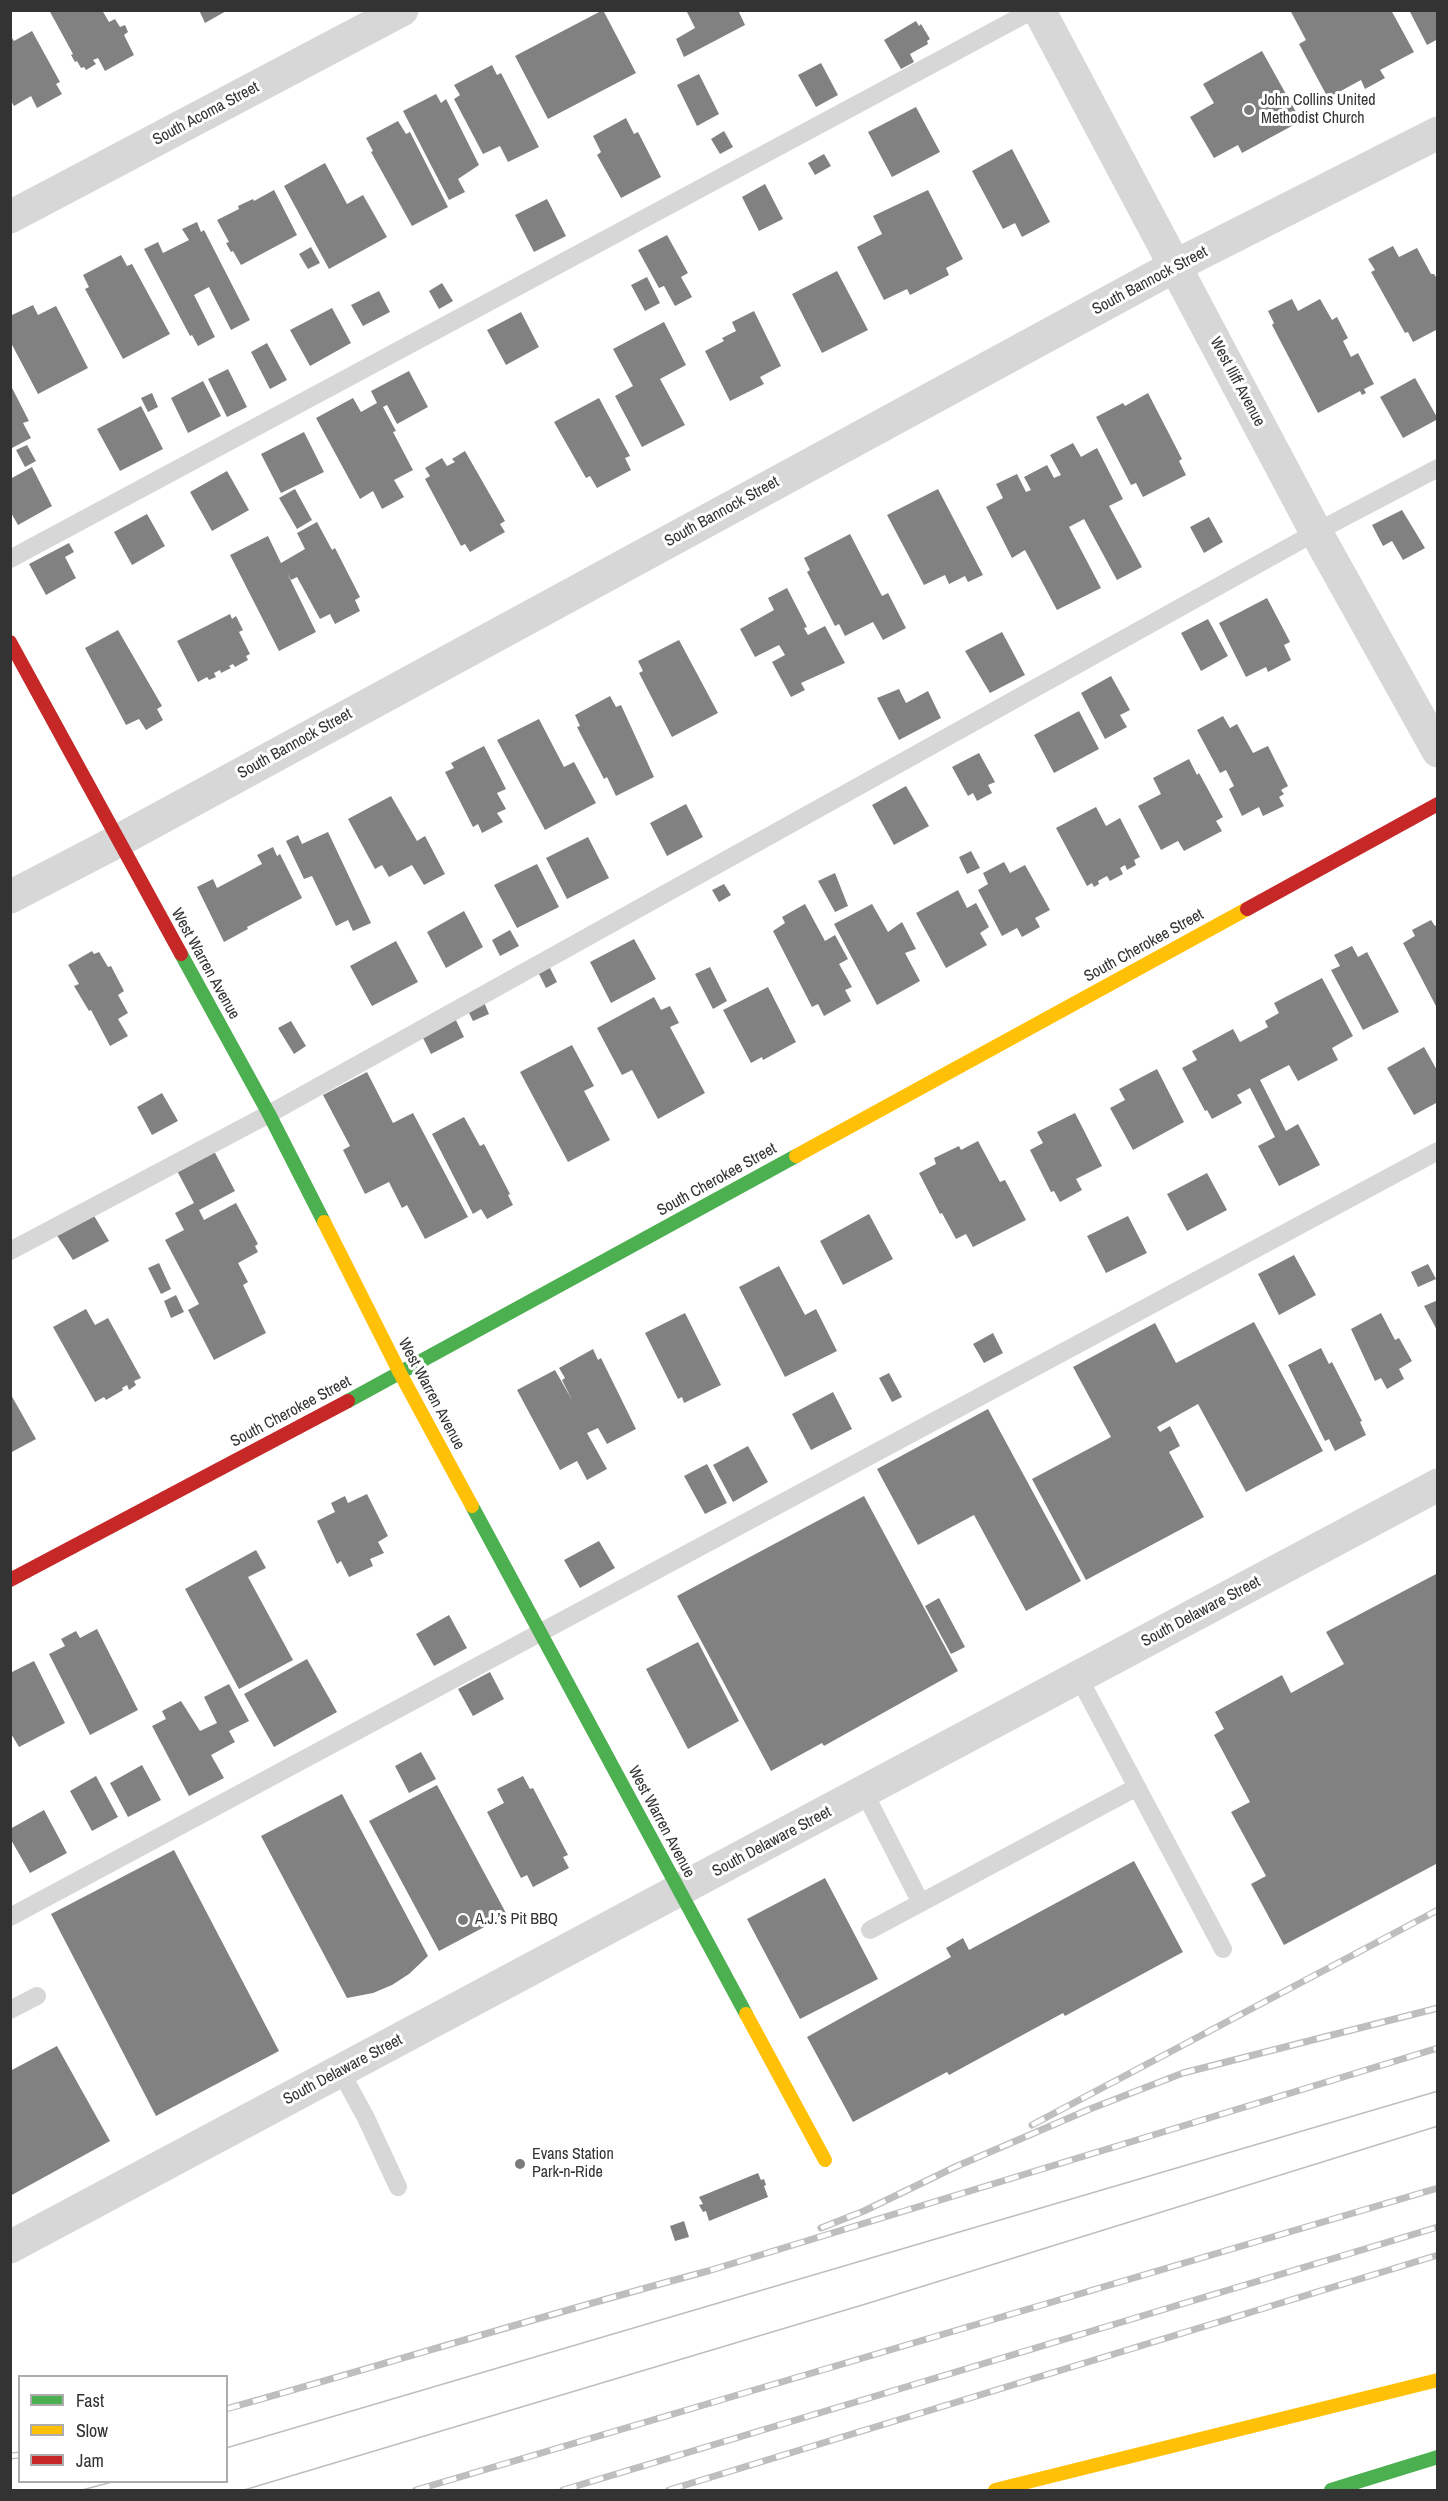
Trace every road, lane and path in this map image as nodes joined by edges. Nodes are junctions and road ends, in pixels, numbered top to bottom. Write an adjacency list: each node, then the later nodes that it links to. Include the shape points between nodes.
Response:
1 (402, 10): 5 (street, South Acoma Street)
2 (1033, 10): 9 (lane)
3 (1039, 10): 6 (street, West Iliff Avenue)
4 (1437, 133): 6 (street, South Bannock Street)
5 (10, 217)
6 (1175, 266): 8 (street, West Iliff Avenue); 13 (street, South Bannock Street)
7 (1437, 468): 8 (lane)
8 (1317, 532): 11 (street, West Iliff Avenue); 15 (lane)
9 (10, 559)
10 (10, 642): 13 (main road, West Warren Avenue)
11 (1437, 751)
12 (1437, 804): 18 (main road, South Cherokee Street)
13 (118, 841): 14 (street, South Bannock Street); 15 (main road, West Warren Avenue)
14 (10, 897)
15 (269, 1114): 17 (lane); 18 (main road, West Warren Avenue)
16 (1437, 1151): 21 (lane)
17 (10, 1251)
18 (400, 1373): 20 (main road, South Cherokee Street); 21 (main road, West Warren Avenue)
19 (1437, 1485): 22 (street, South Delaware Street)
20 (10, 1580)
21 (540, 1633): 25 (main road, West Warren Avenue); 27 (lane)
22 (1079, 1678): 23 (lane); 24 (street, South Delaware Street)
23 (1137, 1787): 26 (lane); 29 (lane)
24 (864, 1792): 25 (street, South Delaware Street); 26 (lane)
25 (680, 1891): 32 (street, South Delaware Street); 33 (main road, West Warren Avenue)
26 (921, 1903): 28 (lane)
27 (10, 1917)
28 (870, 1930)
29 (1223, 1949)
30 (37, 1996): 31 (lane)
31 (10, 2010)
32 (341, 2072): 34 (lane); 35 (street, South Delaware Street)
33 (825, 2160)
34 (398, 2187)
35 (10, 2247)
36 (1437, 2380): 38 (main road)
37 (1437, 2457): 39 (main road)
38 (995, 2490)
39 (1331, 2490)

